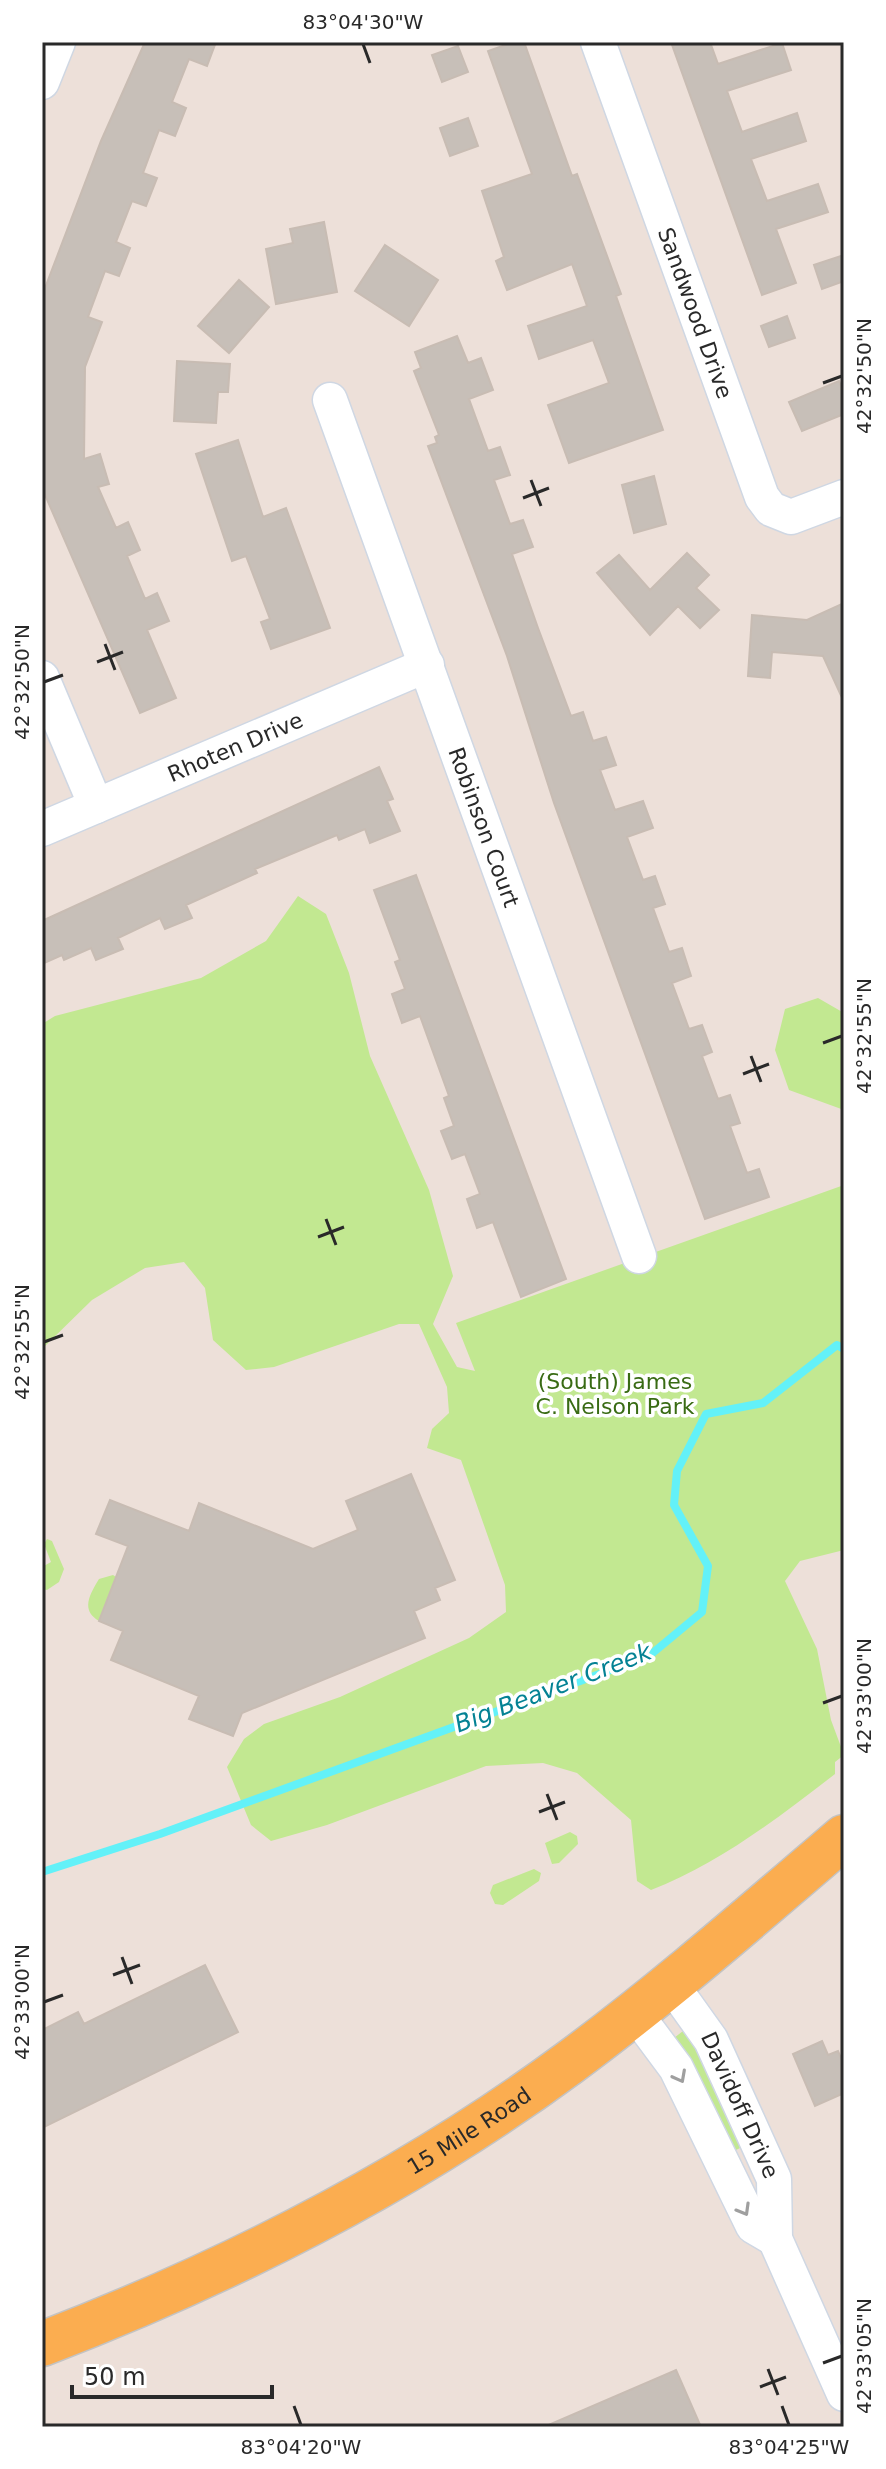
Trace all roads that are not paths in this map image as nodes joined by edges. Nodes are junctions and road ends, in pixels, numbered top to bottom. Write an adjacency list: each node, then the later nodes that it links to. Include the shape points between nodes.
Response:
1 (58, 42): 3 (street)
2 (598, 42): 5 (street, Sandwood Drive, via 762,497 771,509 791,517)
3 (42, 82)
4 (330, 400): 6 (street, Robinson Court)
5 (844, 497)
6 (427, 665): 8 (street, Rhoten Drive); 10 (street, Robinson Court)
7 (42, 678): 8 (street)
8 (96, 806): 9 (street, Rhoten Drive)
9 (42, 829)
10 (639, 1256)
11 (844, 1837): 12 (main road, 15 Mile Road)
12 (671, 1984): 13 (main road, 15 Mile Road); 14 (street, Davidoff Drive, via 711,2040 774,2179)
13 (635, 2013): 14 (street, Davidoff Drive, one-way to 14, via 676,2068 753,2226); 15 (main road, 15 Mile Road, via 502,2109 321,2217 229,2264)
14 (775, 2239): 16 (street, Davidoff Drive)
15 (42, 2344)
16 (844, 2394)

